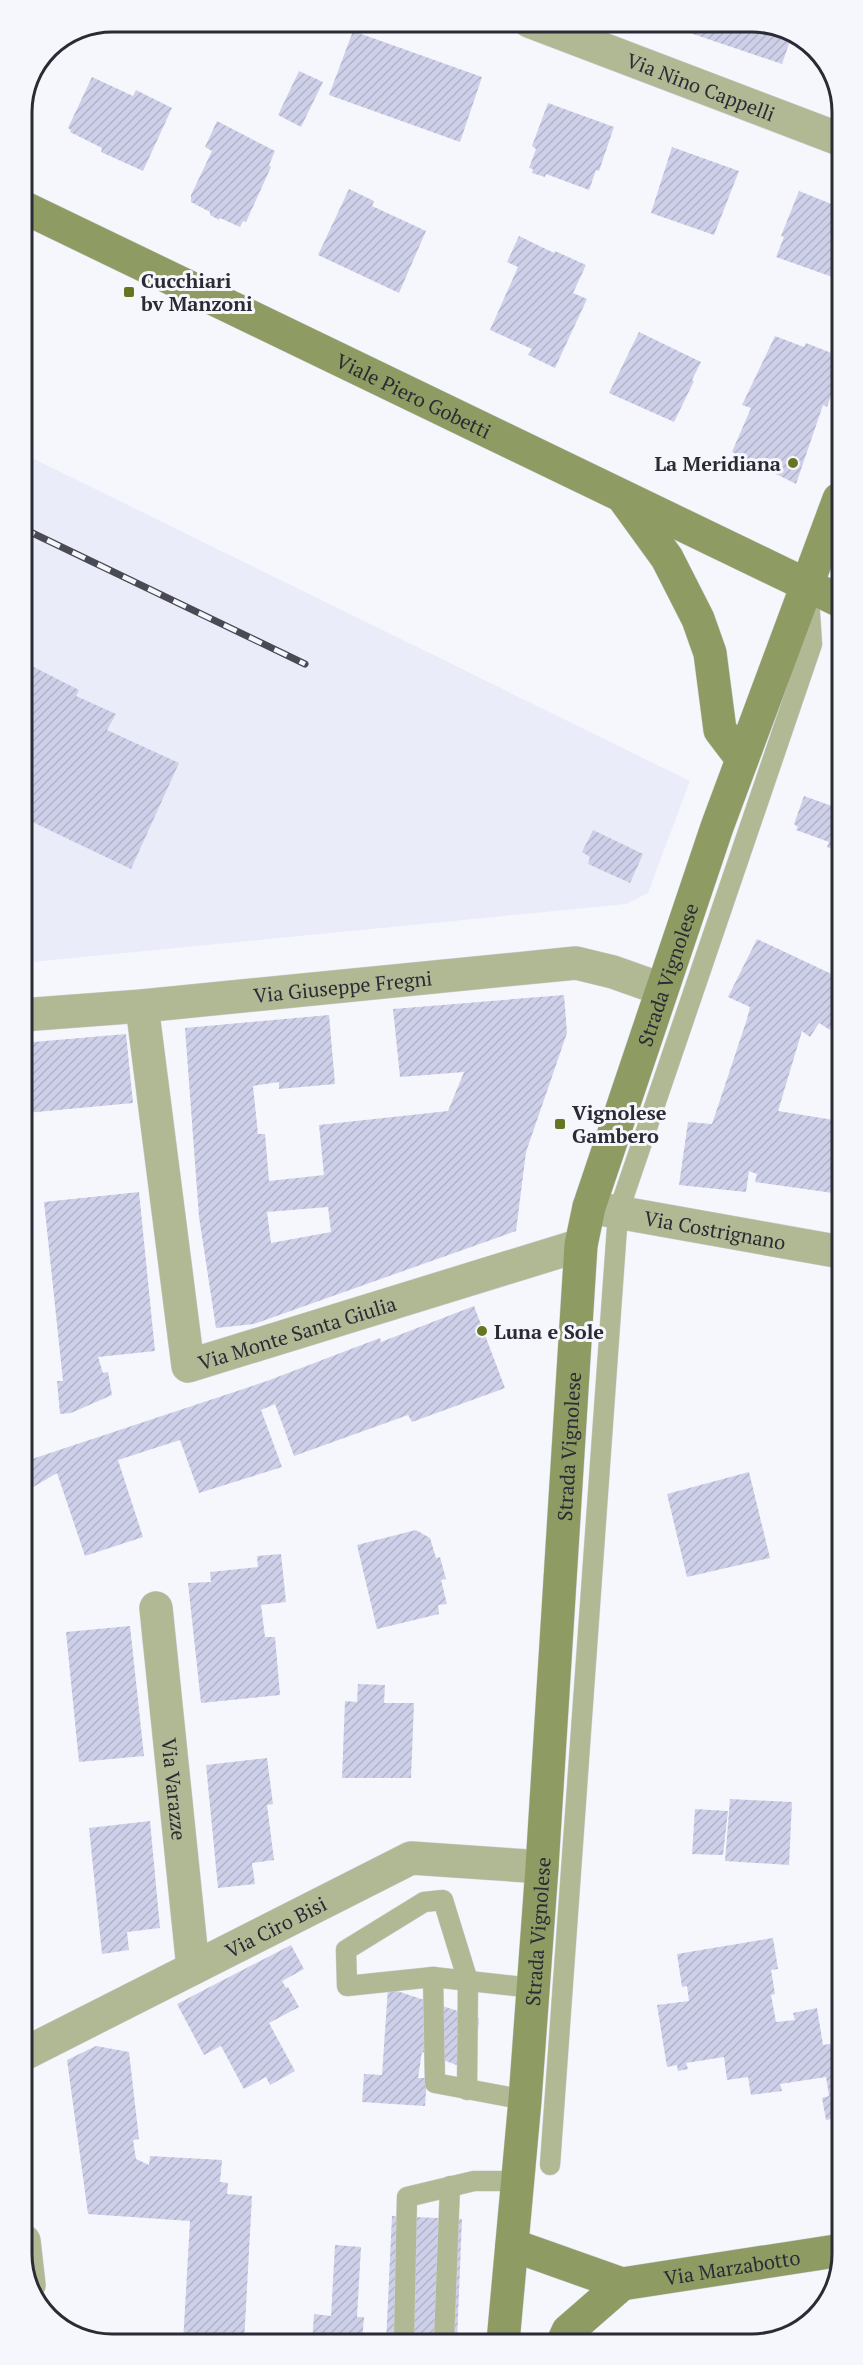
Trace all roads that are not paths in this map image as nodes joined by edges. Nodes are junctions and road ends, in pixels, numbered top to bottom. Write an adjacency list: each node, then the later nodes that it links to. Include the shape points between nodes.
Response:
1 (558, 32): 2 (street, Via Nino Cappelli)
2 (832, 136)
3 (32, 211): 4 (main road, Viale Piero Gobetti)
4 (622, 496): 6 (main road, Viale Piero Gobetti); 8 (main road, via 667,558 698,619 710,653 720,730)
5 (832, 519): 6 (main road, Strada Vignolese)
6 (808, 586): 7 (main road, Viale Piero Gobetti); 8 (main road, Strada Vignolese); 12 (lane, Strada Vignolese, via 812,644)
7 (832, 597)
8 (742, 759): 9 (main road, Strada Vignolese)
9 (661, 989): 10 (street, Via Giuseppe Fregni, via 576,963); 12 (main road, Strada Vignolese)
10 (142, 1006): 11 (street, Via Giuseppe Fregni); 13 (street, Via Monte Santa Giulia, via 188,1366)
11 (32, 1014)
12 (603, 1210): 13 (main road, Strada Vignolese); 14 (street, Via Costrignano); 24 (lane, Strada Vignolese)
13 (581, 1245): 16 (main road, Strada Vignolese)
14 (832, 1250)
15 (156, 1608): 17 (street, Via Varazze)
16 (542, 1867): 17 (street, Via Ciro Bisi, via 411,1858); 20 (main road, Strada Vignolese)
17 (193, 1968): 21 (street, Via Ciro Bisi)
18 (433, 1977): 19 (lane); 19 (lane, via 347,1986 346,1950 424,1902 443,1900); 22 (lane, via 435,2083)
19 (468, 1981): 20 (lane); 22 (lane)
20 (533, 1988): 23 (main road, Strada Vignolese)
21 (32, 2050)
22 (466, 2090): 23 (lane)
23 (525, 2100): 25 (main road, Strada Vignolese)
24 (550, 2165)
25 (517, 2181): 26 (lane, via 474,2181); 27 (main road, Strada Vignolese)
26 (450, 2186): 30 (lane, via 407,2197); 31 (lane)
27 (512, 2245): 29 (main road, Via Marzabotto); 32 (main road, Strada Vignolese)
28 (832, 2252): 29 (main road, Via Marzabotto)
29 (622, 2284): 33 (main road)
30 (404, 2333)
31 (444, 2334)
32 (504, 2334)
33 (567, 2334)

